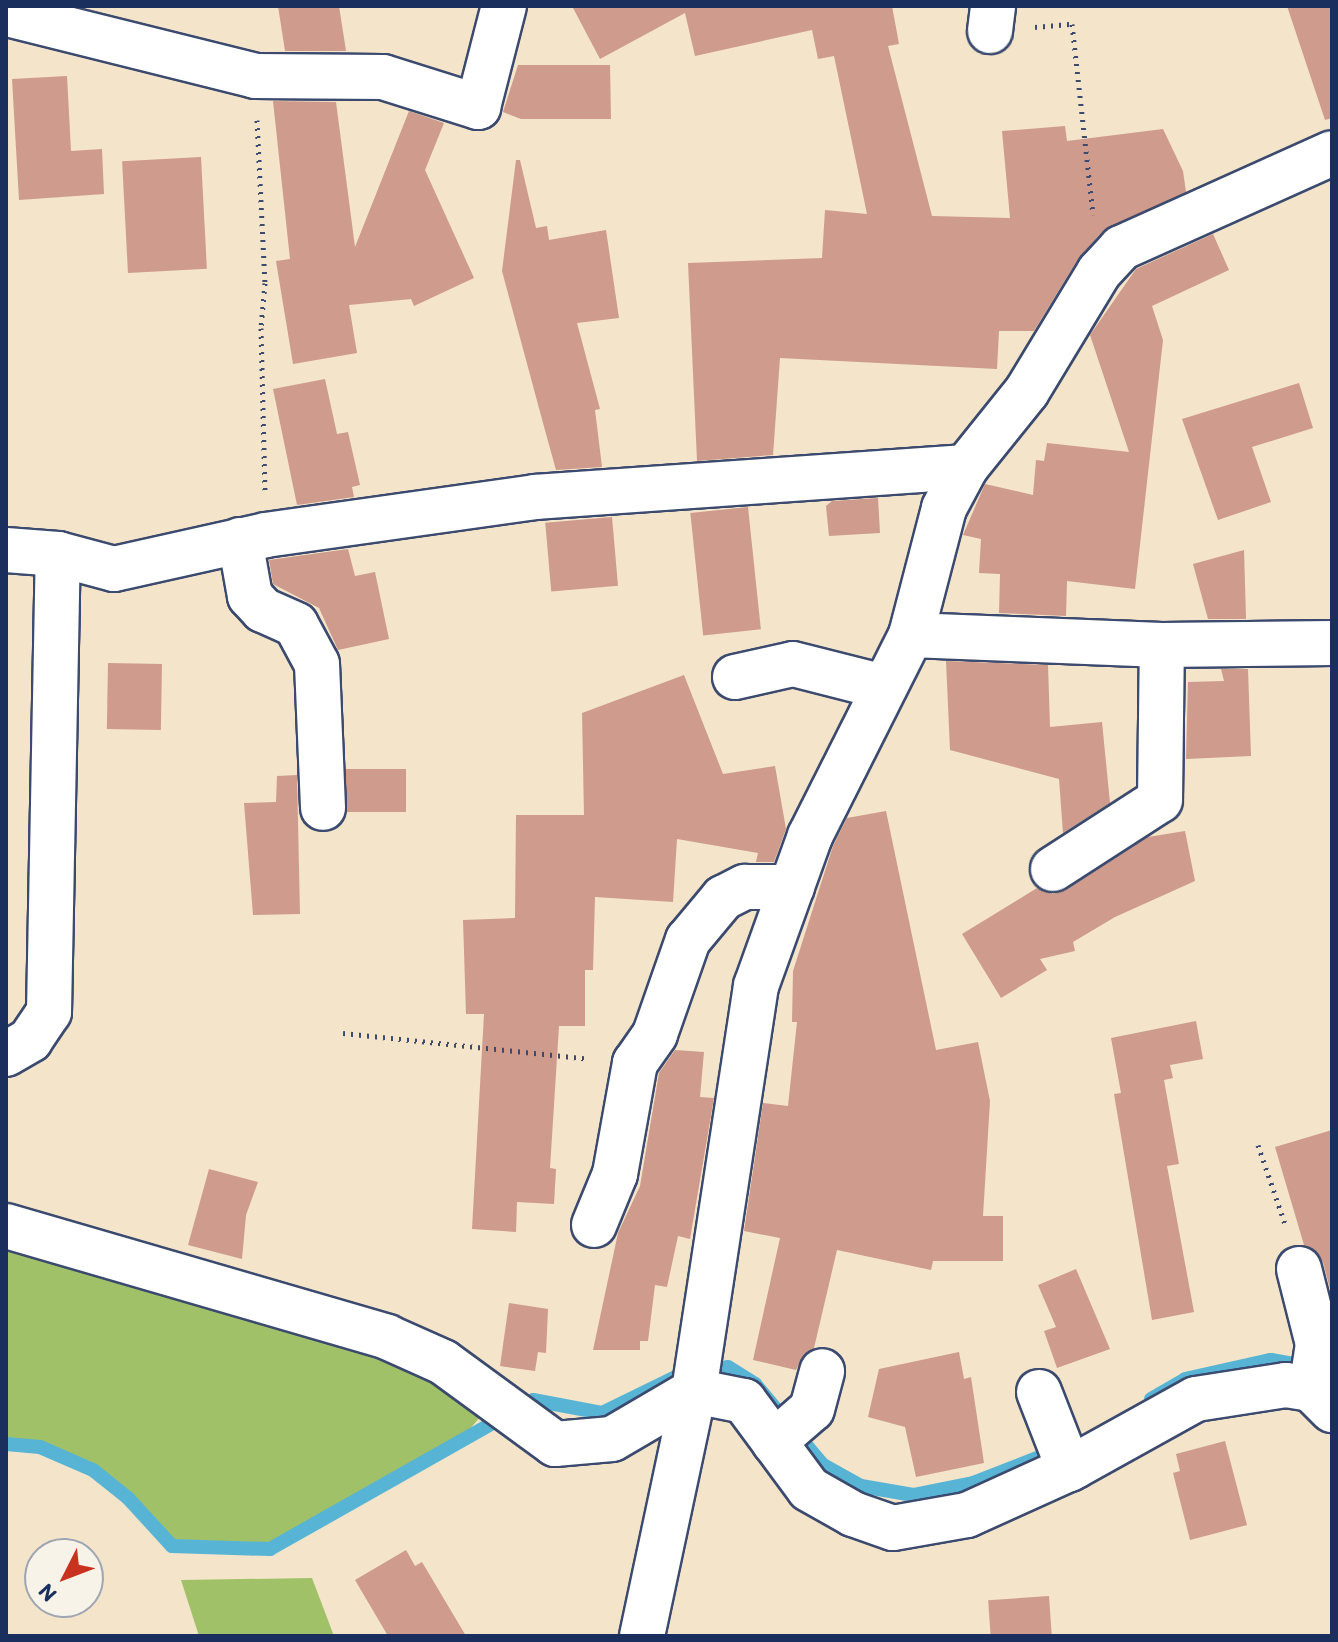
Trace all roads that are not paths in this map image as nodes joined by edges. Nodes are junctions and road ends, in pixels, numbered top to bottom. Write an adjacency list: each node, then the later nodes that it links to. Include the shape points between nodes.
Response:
1 (504, 6): 2 (lane, via 478,107 383,77 255,76)
2 (11, 14)
3 (1332, 153): 4 (lane, via 1121,248 1099,272 1027,391)
4 (966, 467): 5 (lane, via 543,496); 8 (lane, via 944,508)
5 (253, 537): 7 (lane, via 114,569); 13 (lane, via 250,596 263,610 296,625 317,664)
6 (6, 550): 7 (lane)
7 (58, 554): 16 (lane, via 49,1012 30,1040)
8 (911, 635): 10 (lane); 12 (lane)
9 (1332, 643): 10 (lane)
10 (1162, 645): 14 (lane, via 1160,800)
11 (735, 677): 12 (lane, via 793,664)
12 (884, 687): 15 (lane, via 810,836)
13 (323, 808)
14 (1053, 869)
15 (792, 887): 17 (lane, via 745,887 723,898 688,940 655,1034 635,1063 615,1174); 21 (lane, via 756,986)
16 (6, 1054)
17 (594, 1225)
18 (6, 1226): 21 (lane, via 387,1337 443,1362 555,1444 612,1439)
19 (1299, 1269): 22 (lane)
20 (822, 1371): 23 (lane)
21 (696, 1377): 23 (lane); 24 (lane)
22 (1318, 1383): 23 (lane, via 1196,1399 1057,1438 967,1515 893,1528 853,1514 809,1489)
23 (789, 1429)
24 (642, 1636)

